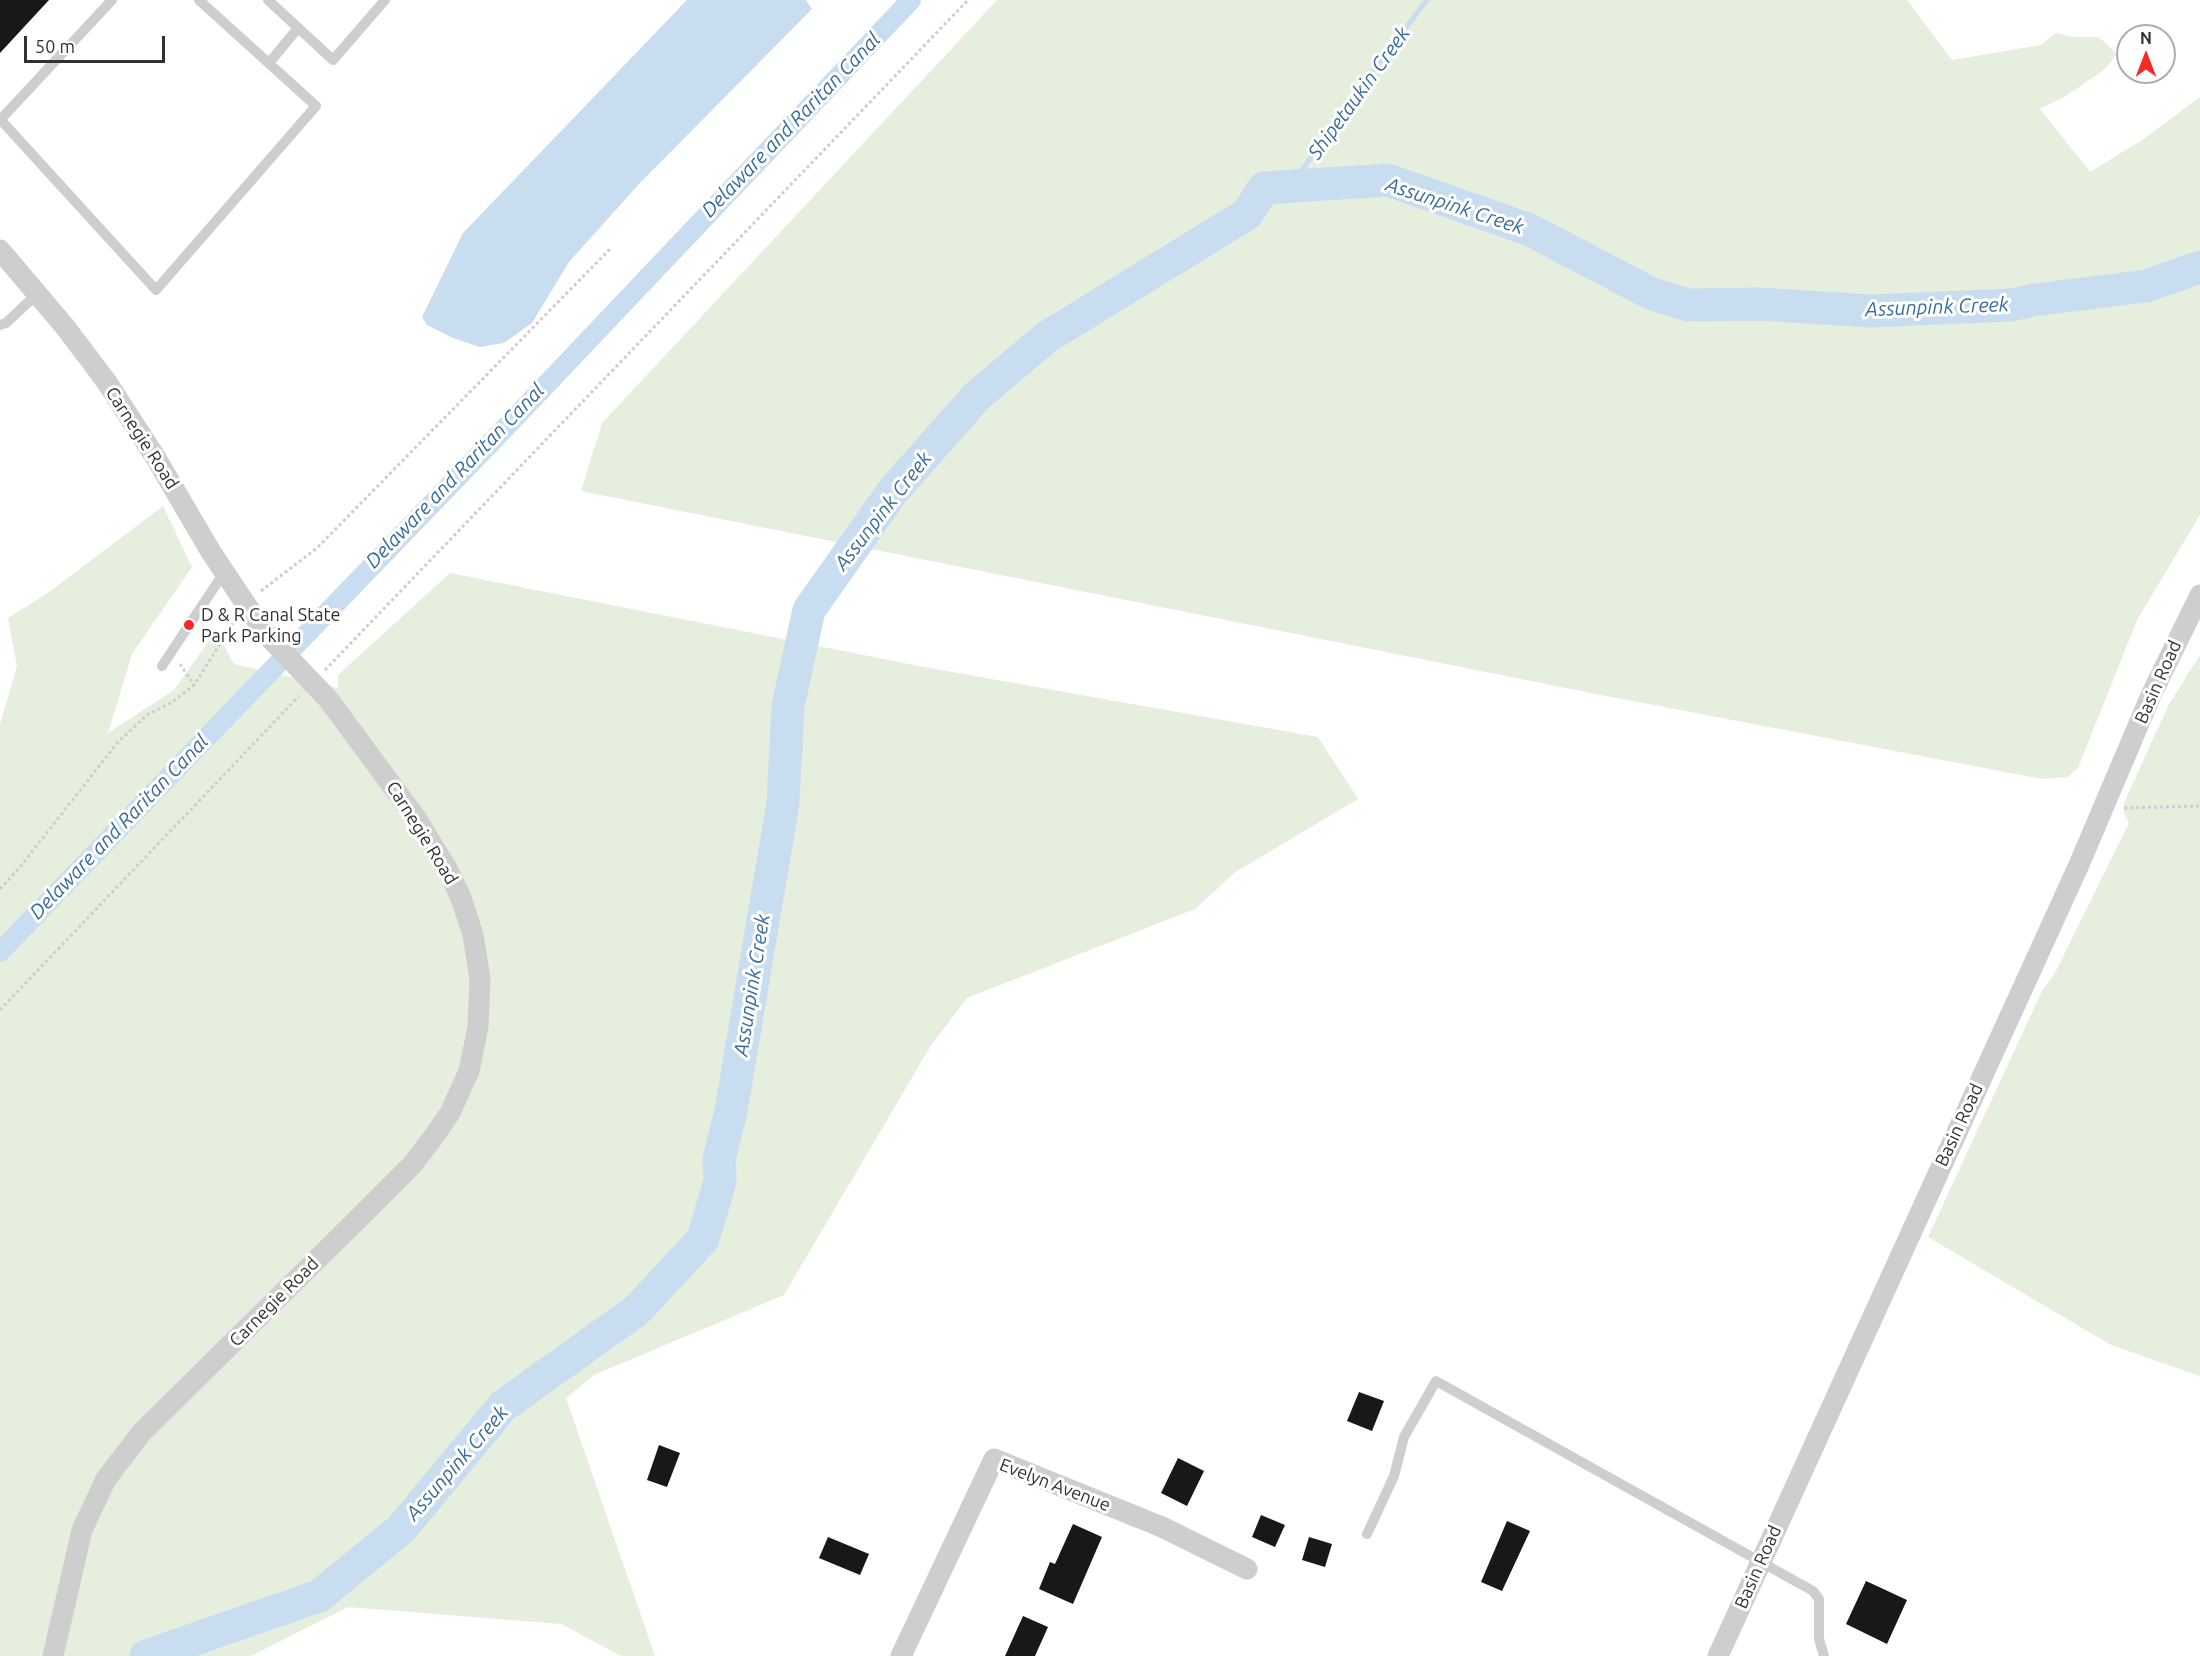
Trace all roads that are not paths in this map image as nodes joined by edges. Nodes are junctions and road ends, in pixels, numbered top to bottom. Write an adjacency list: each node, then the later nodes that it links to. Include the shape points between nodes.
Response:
1 (111, 0): 7 (lane)
2 (199, 0): 6 (lane)
3 (268, 0): 5 (lane)
4 (385, 0): 5 (lane, via 333,60)
5 (298, 28): 6 (lane)
6 (268, 63): 7 (lane, via 316,106 156,290)
7 (0, 120)
8 (0, 250): 9 (street, Carnegie Road)
9 (37, 294): 10 (lane); 11 (street, Carnegie Road, via 105,381)
10 (0, 325)
11 (225, 571): 13 (lane); 17 (street, Carnegie Road, via 265,633 328,699 416,818 449,872 473,934 480,978 475,1049 450,1113 411,1166 142,1432 120,1459 87,1515)
12 (2200, 594): 15 (street, Basin Road)
13 (162, 666)
14 (1367, 1534): 15 (lane, via 1394,1476 1404,1437 1436,1381)
15 (1760, 1563): 19 (street, Basin Road); 20 (lane, via 1813,1591 1819,1599 1819,1639)
16 (1247, 1569): 18 (street, Evelyn Avenue, via 1162,1527 994,1459)
17 (53, 1654)
18 (900, 1656)
19 (1718, 1656)
20 (1824, 1656)

